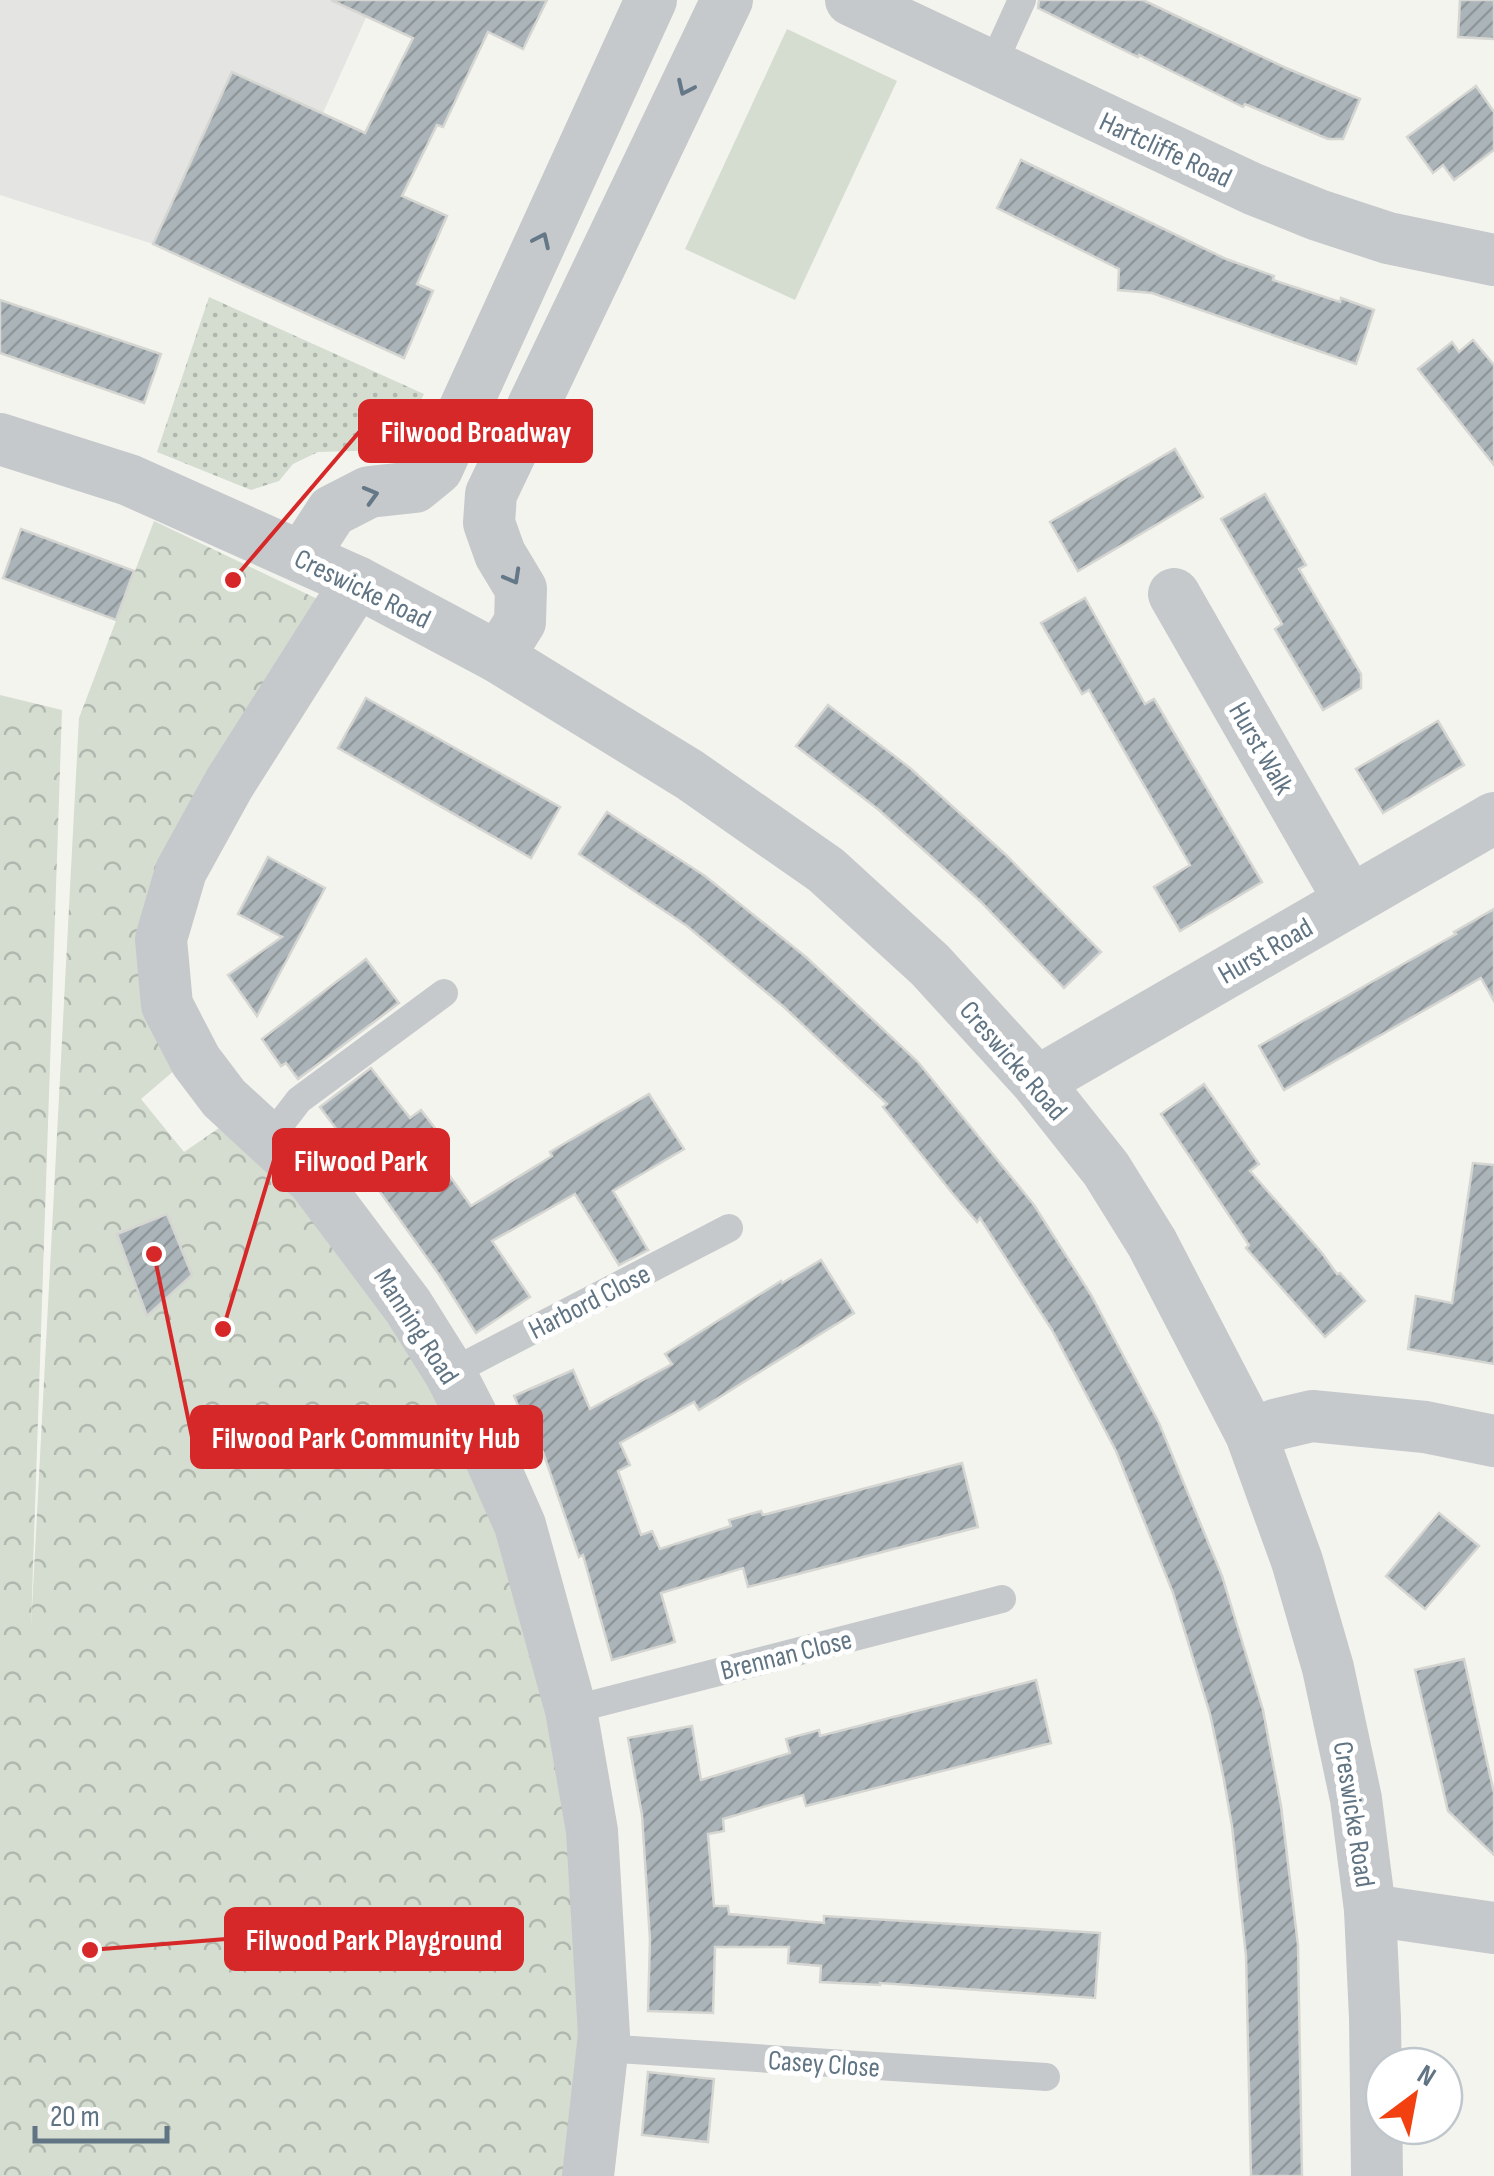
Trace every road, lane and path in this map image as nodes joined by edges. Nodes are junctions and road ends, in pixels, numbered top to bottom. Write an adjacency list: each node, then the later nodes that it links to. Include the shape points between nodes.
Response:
1 (652, 0): 8 (street, one-way to 1, via 332,511 369,492 415,487 437,468)
2 (726, 0): 11 (street, one-way to 11, via 491,494 488,522 521,589 520,622)
3 (852, 0): 5 (street, Hartcliffe Road)
4 (1022, 0): 5 (lane)
5 (992, 66): 6 (street, Hartcliffe Road, via 1318,215)
6 (1494, 260)
7 (0, 439): 8 (street, Creswicke Road, via 129,480)
8 (302, 557): 9 (street, Creswicke Road)
9 (357, 582): 11 (street, Creswicke Road); 16 (street, Manning Road, via 182,870 162,939 166,1004 196,1060 224,1098)
10 (1174, 594): 13 (street, Hurst Walk)
11 (498, 657): 15 (street, Creswicke Road, via 826,870 930,965)
12 (1494, 818): 13 (street, Hurst Road)
13 (1350, 901): 15 (street, Hurst Road)
14 (444, 993): 16 (lane, via 299,1100)
15 (1036, 1082): 19 (street, Creswicke Road, via 1106,1170 1152,1243)
16 (270, 1139): 18 (street, Manning Road, via 362,1244)
17 (729, 1228): 18 (lane, Harbord Close)
18 (450, 1373): 22 (street, Manning Road, via 520,1525)
19 (1251, 1434): 20 (street, via 1312,1416); 23 (street, Creswicke Road, via 1328,1668 1356,1798)
20 (1494, 1441)
21 (1002, 1599): 22 (lane, Brennan Close)
22 (571, 1710): 25 (street, Manning Road, via 592,1831)
23 (1370, 1910): 24 (street); 28 (street, Creswicke Road)
24 (1494, 1928)
25 (602, 2048): 26 (lane, Casey Close); 27 (street, Manning Road)
26 (1046, 2077)
27 (588, 2176)
28 (1377, 2176)

